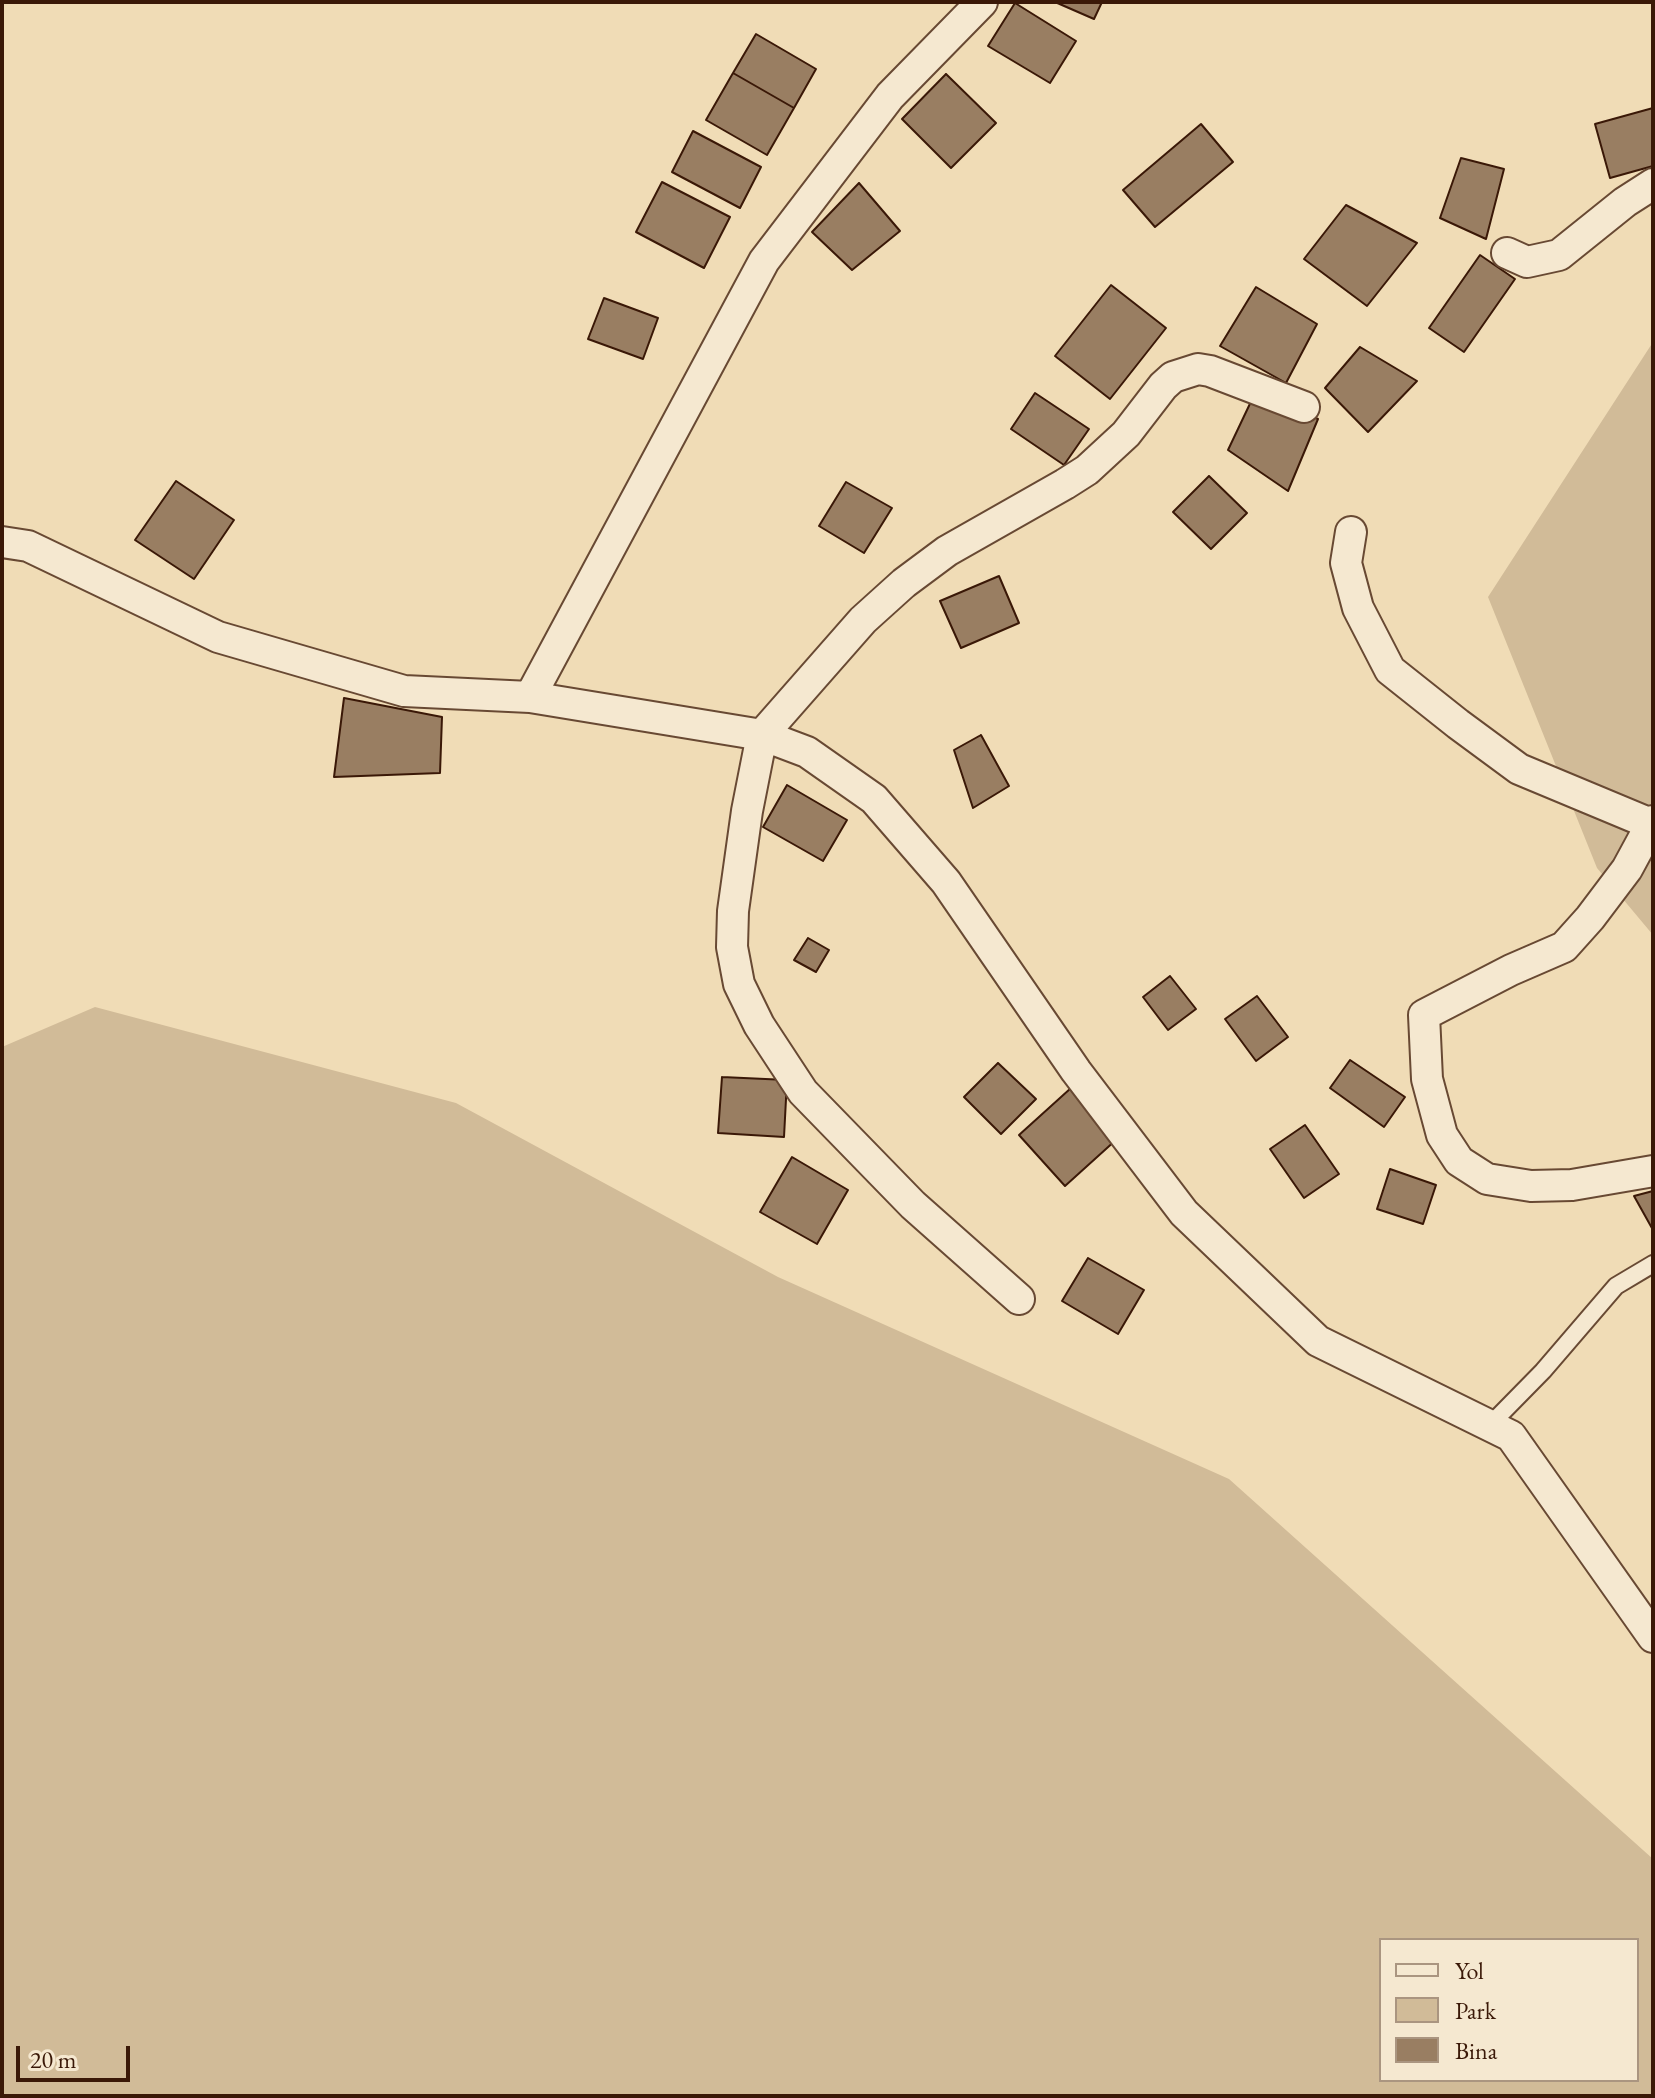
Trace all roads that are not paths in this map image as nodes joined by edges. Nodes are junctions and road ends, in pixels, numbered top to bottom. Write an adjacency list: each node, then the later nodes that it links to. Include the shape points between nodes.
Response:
1 (982, 2): 7 (street, via 890,96 764,261)
2 (1653, 184): 3 (street, via 1559,255 1527,262)
3 (1507, 253)
4 (1304, 407): 8 (street, via 1210,371 1173,377 1126,434 1087,470 947,551 904,583 863,620)
5 (1351, 532): 9 (street, via 1346,563 1358,608 1390,670 1519,769)
6 (2, 542): 7 (street, via 28,546 218,637 404,691)
7 (530, 697): 8 (street)
8 (762, 735): 12 (street, via 733,911 739,984 803,1092 913,1205); 13 (street, via 807,752 874,799 946,882 1076,1071 1184,1213 1318,1341)
9 (1652, 823): 10 (street, via 1627,869 1564,947 1424,1015 1427,1079 1442,1135 1459,1161 1487,1179 1531,1186 1572,1185)
10 (1653, 1171)
11 (1653, 1264): 13 (lane, via 1616,1286)
12 (1019, 1299)
13 (1490, 1425): 14 (street, via 1511,1436)
14 (1653, 1637)

